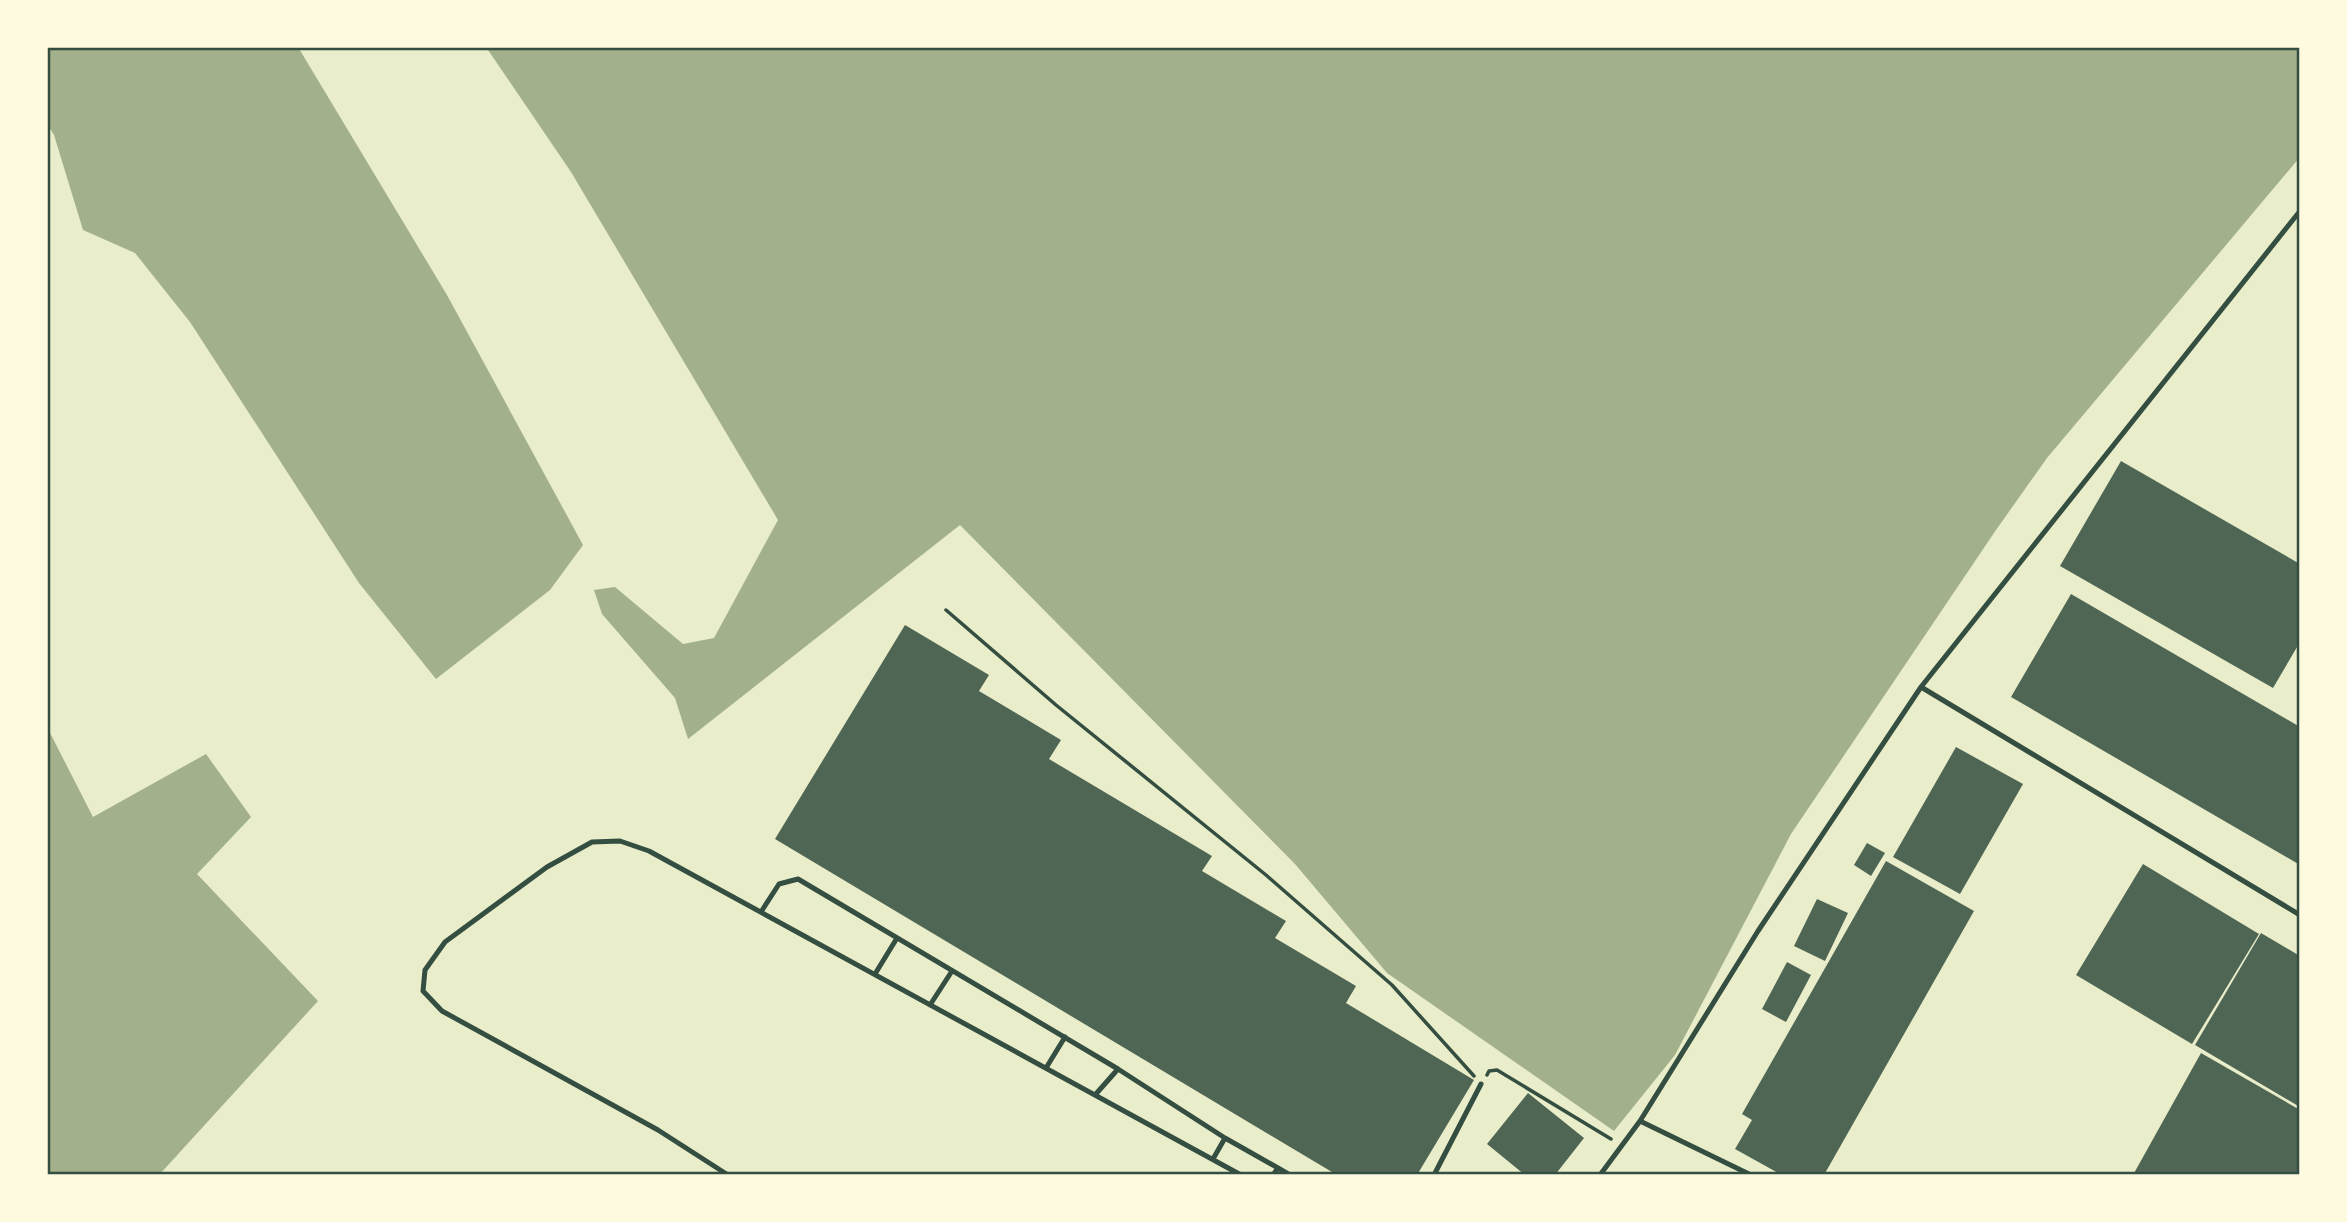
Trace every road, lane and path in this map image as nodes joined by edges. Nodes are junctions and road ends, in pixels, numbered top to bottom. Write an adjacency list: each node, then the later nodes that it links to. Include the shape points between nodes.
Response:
1 (2300, 211): 3 (lane)
2 (946, 610): 13 (path, via 1392,985)
3 (1921, 687): 5 (lane); 15 (lane, via 1758,931)
4 (761, 912): 6 (lane, via 779,884 798,879); 8 (lane); 21 (lane, via 649,850 620,841 592,842 547,867 444,942 425,970 423,991 442,1011 658,1130)
5 (2300, 915)
6 (897, 938): 7 (lane); 8 (lane)
7 (952, 971): 9 (lane); 10 (lane)
8 (875, 974): 9 (lane)
9 (930, 1005): 11 (lane)
10 (1065, 1037): 11 (lane); 12 (lane)
11 (1046, 1068): 14 (lane)
12 (1118, 1069): 14 (lane); 16 (lane)
13 (1481, 1084): 17 (path, via 1489,1071 1497,1070); 25 (lane)
14 (1095, 1095): 18 (lane)
15 (1640, 1121): 17 (lane); 20 (lane)
16 (1225, 1138): 18 (lane); 19 (lane)
17 (1623, 1146): 26 (lane)
18 (1213, 1160): 22 (lane)
19 (1278, 1168): 23 (lane); 24 (lane)
20 (1740, 1172): 27 (lane)
21 (728, 1175)
22 (1241, 1175)
23 (1273, 1175)
24 (1290, 1175)
25 (1434, 1175)
26 (1600, 1175)
27 (1751, 1175)

